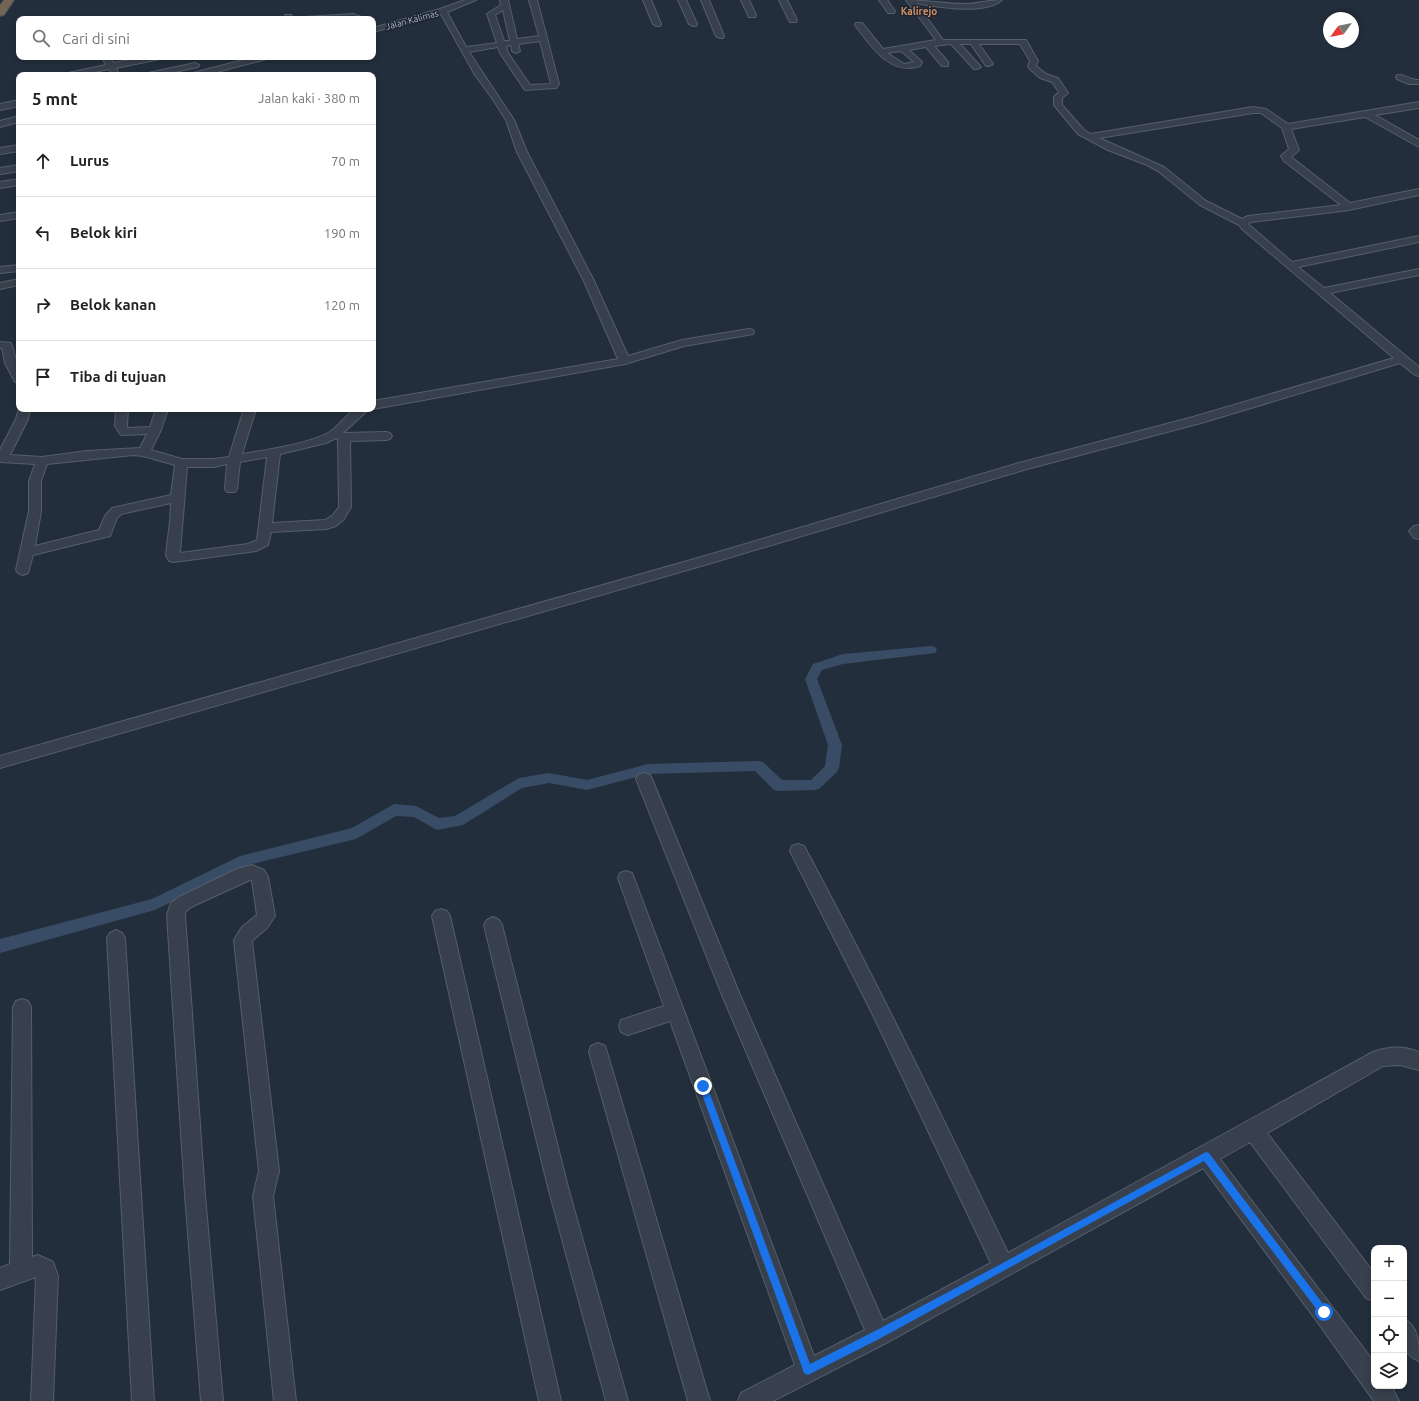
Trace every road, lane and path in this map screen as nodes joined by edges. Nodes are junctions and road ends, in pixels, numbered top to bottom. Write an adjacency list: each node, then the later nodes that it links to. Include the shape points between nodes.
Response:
1 (472, 0): 14 (street, Jalan Kalimas)
2 (533, 0): 23 (street)
3 (647, 0): 18 (street)
4 (682, 0): 19 (street)
5 (705, 0): 22 (street)
6 (745, 0): 16 (street)
7 (782, 0): 17 (street)
8 (883, 0): 15 (street)
9 (911, 0): 13 (street, via 952,6); 25 (street)
10 (989, 0): 13 (street)
11 (998, 0): 13 (street)
12 (503, 3): 24 (street); 29 (street, via 491,14)
13 (981, 5)
14 (443, 11): 21 (street, Jalan Kalimas); 31 (street)
15 (891, 11)
16 (752, 15)
17 (793, 20)
18 (658, 24)
19 (692, 24)
20 (859, 24): 33 (street)
21 (376, 29)
22 (720, 36)
23 (542, 38): 24 (street); 47 (street, via 554,85 528,88)
24 (514, 42): 29 (street); 32 (street)
25 (941, 42): 26 (street); 28 (street)
26 (953, 42): 27 (street); 42 (street)
27 (974, 42): 39 (street); 58 (street, via 1023,42 1034,61 1032,66 1043,76 1055,80 1064,93 1058,97 1058,105 1082,132)
28 (928, 44): 30 (street); 38 (street)
29 (500, 45): 31 (street); 34 (street)
30 (904, 48): 33 (street); 33 (street, via 918,64 901,67)
31 (464, 50): 83 (street, via 510,120 522,152 589,282)
32 (516, 52): 34 (street); 47 (street)
33 (881, 52)
34 (504, 53): 47 (street)
35 (108, 60): 41 (street)
36 (144, 60): 41 (street)
37 (253, 60): 46 (street)
38 (945, 64)
39 (989, 64)
40 (195, 65): 45 (street)
41 (111, 66): 43 (street); 44 (street)
42 (976, 67)
43 (82, 72)
44 (115, 72)
45 (162, 72)
46 (207, 72)
47 (517, 72)
48 (1400, 77): 49 (street)
49 (1419, 82)
50 (16, 104): 52 (street)
51 (1419, 104): 53 (street)
52 (0, 107)
53 (1365, 113): 56 (street); 59 (street)
54 (16, 120): 55 (street)
55 (0, 124)
56 (1287, 131): 57 (street); 58 (street, via 1263,111 1253,110); 67 (street, via 1294,150 1286,156 1287,159)
57 (1302, 134)
58 (1090, 137): 70 (street, via 1161,169 1203,203)
59 (1419, 144)
60 (16, 148): 61 (street)
61 (0, 151)
62 (16, 168): 63 (street)
63 (0, 171)
64 (16, 182): 65 (street)
65 (0, 185)
66 (1418, 193): 67 (street)
67 (1348, 207): 70 (street, via 1248,220)
68 (16, 215): 69 (street)
69 (0, 218)
70 (1243, 223): 72 (street)
71 (1419, 239): 72 (street)
72 (1291, 265): 78 (street)
73 (16, 268): 74 (street)
74 (0, 270)
75 (1419, 272): 78 (street)
76 (16, 283): 77 (street)
77 (0, 286)
78 (1322, 292): 82 (street)
79 (749, 332): 83 (street, via 682,343)
80 (16, 343): 81 (street)
81 (4, 345): 85 (street, via 8,362)
82 (1402, 359): 84 (street); 108 (street)
83 (625, 361): 86 (street)
84 (1417, 370)
85 (16, 375)
86 (376, 404)
87 (23, 412): 97 (street)
88 (122, 412): 92 (street, via 121,426 124,432)
89 (161, 412): 92 (street)
90 (249, 412): 98 (street)
91 (358, 412): 93 (street)
92 (155, 430): 95 (street)
93 (340, 436): 94 (street); 96 (street); 103 (street, via 345,507 343,514 325,524)
94 (386, 436)
95 (144, 452): 99 (street, via 87,455); 100 (street)
96 (274, 452): 98 (street); 103 (street)
97 (1, 458): 99 (street)
98 (234, 459): 100 (street, via 214,463); 101 (street)
99 (42, 461): 106 (street, via 36,481)
100 (181, 463): 102 (street)
101 (231, 489)
102 (177, 498): 103 (street, via 174,558 258,546 263,542); 106 (street, via 117,511 111,516 105,533 99,536)
103 (265, 528)
104 (1419, 529): 105 (street, via 1416,531)
105 (1419, 535)
106 (27, 552): 107 (street)
107 (23, 570)
108 (0, 762)
109 (644, 779): 127 (street, via 731,995)
110 (798, 851): 122 (street, via 890,1028)
111 (626, 878): 116 (street)
112 (441, 916): 136 (street)
113 (493, 925): 137 (street, via 559,1191)
114 (116, 938): 133 (street)
115 (22, 1007): 123 (street)
116 (675, 1011): 117 (street); 129 (street)
117 (628, 1026)
118 (598, 1052): 138 (street)
119 (1407, 1057): 120 (street, via 1380,1058)
120 (1259, 1137): 121 (street); 125 (street)
121 (1211, 1164): 122 (street); 130 (street)
122 (1004, 1267): 127 (street)
123 (21, 1271): 124 (street); 132 (street, via 38,1266 46,1269)
124 (0, 1279)
125 (1371, 1286)
126 (1407, 1334): 128 (street)
127 (878, 1335): 129 (street)
128 (1419, 1350)
129 (808, 1370): 139 (street)
130 (1371, 1377)
131 (1379, 1389): 140 (street)
132 (42, 1401)
133 (143, 1401)
134 (212, 1401): 135 (street, via 176,915 177,908 185,902 242,874 252,872 260,877 266,916 249,930 243,940 267,1162 270,1169 270,1178 263,1196)
135 (285, 1401)
136 (550, 1401)
137 (617, 1401)
138 (699, 1401)
139 (749, 1401)
140 (1388, 1401)

